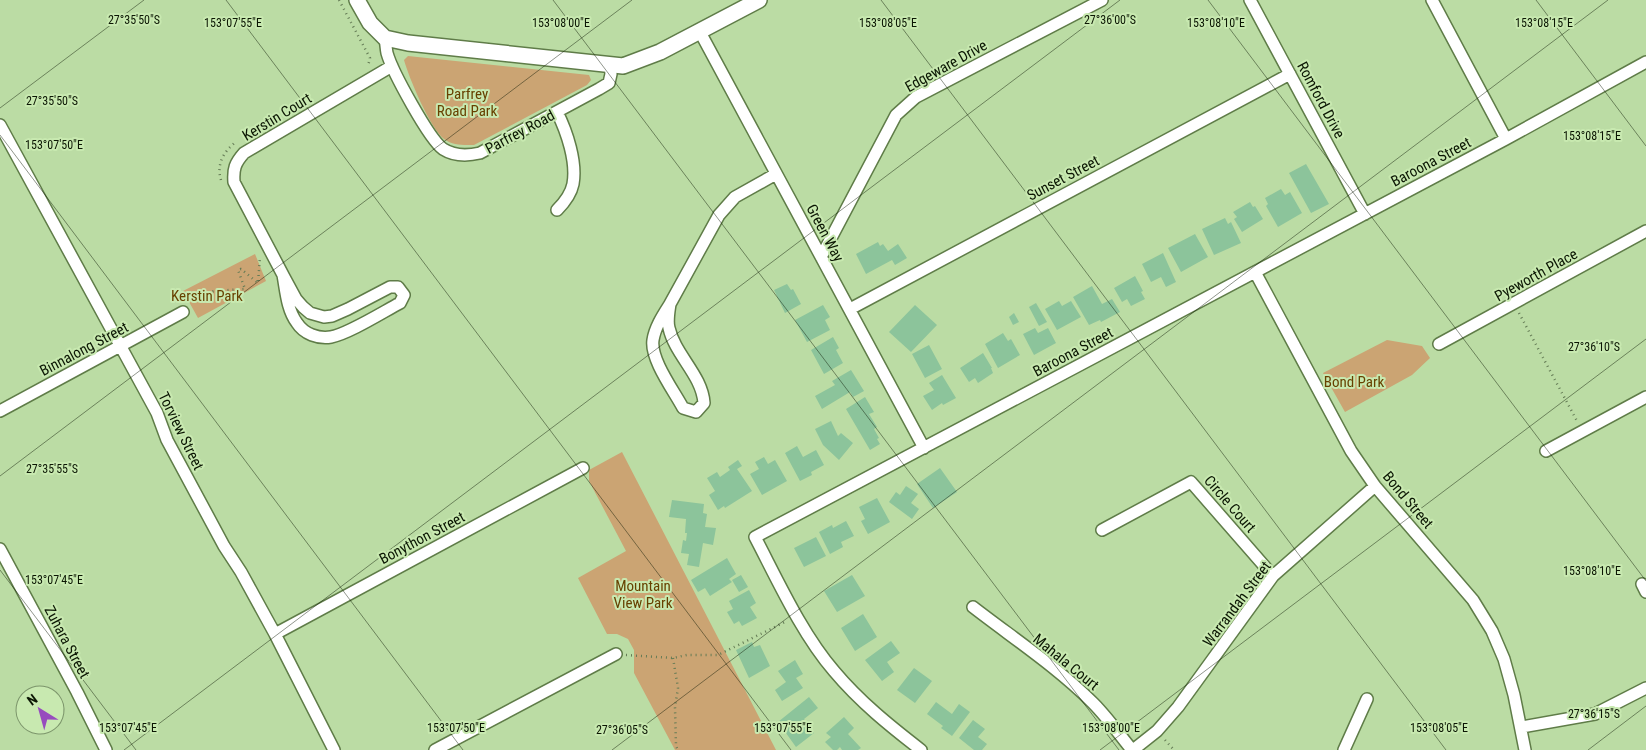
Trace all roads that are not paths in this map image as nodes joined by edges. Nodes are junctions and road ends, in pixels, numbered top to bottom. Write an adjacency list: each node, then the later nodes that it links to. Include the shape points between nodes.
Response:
1 (357, 0): 8 (main road, Parfrey Road, via 370,23)
2 (759, 0): 7 (main road)
3 (1102, 0): 6 (street, Edgeware Drive)
4 (1250, 0): 12 (street, Romford Drive)
5 (1432, 0): 15 (street)
6 (1080, 5): 20 (street, Edgeware Drive, via 916,97 896,115)
7 (700, 32): 10 (main road, via 637,62 623,66); 16 (street, Green Way)
8 (385, 38): 10 (main road); 11 (street, Parfrey Road)
9 (1646, 62): 15 (street, Baroona Street)
10 (610, 64): 13 (street, Parfrey Road, via 609,83)
11 (392, 66): 13 (street, Parfrey Road, via 430,136 454,154 468,156 480,153); 22 (street, Kerstin Court, via 244,153 236,162 234,182)
12 (1290, 74): 18 (street, Romford Drive); 24 (street, Sunset Street)
13 (557, 112): 17 (street, via 567,136 574,170 573,185)
14 (0, 125): 27 (street, Torview Street)
15 (1506, 139): 18 (street, Baroona Street)
16 (776, 174): 20 (street, Green Way); 23 (street, via 735,197 719,215)
17 (557, 210)
18 (1365, 214): 21 (street, Baroona Street)
19 (1646, 231): 26 (street, Pyeworth Place)
20 (821, 257): 24 (street, Green Way)
21 (1255, 272): 30 (street, Baroona Street); 33 (street, Bond Street, via 1338,428)
22 (283, 275): 22 (street, Kerstin Court, via 302,307 318,316 332,316 390,287 398,287 404,296 400,303 333,337 316,336 296,323)
23 (670, 304): 23 (street, via 652,342 655,358 684,408 696,412 704,403 703,392 672,338 668,326)
24 (850, 309): 30 (street, Green Way)
25 (183, 312): 27 (street, Binnalong Street)
26 (1439, 344)
27 (120, 346): 29 (street, Binnalong Street); 38 (street, Torview Street, via 224,546)
28 (1646, 397): 31 (street)
29 (0, 411)
30 (924, 448): 46 (street, Baroona Street, via 755,537 797,616 832,670 862,703)
31 (1546, 451)
32 (583, 468): 38 (street, Bonython Street)
33 (1375, 486): 36 (street, Warrandah Street); 42 (street, Bond Street, via 1473,600 1492,631 1504,659)
34 (1102, 530): 36 (street, Circle Court, via 1191,482)
35 (0, 549): 43 (street, Zuhara Street)
36 (1273, 576): 47 (street, Warrandah Street, via 1178,707 1157,731)
37 (973, 607): 47 (street, Mahala Court, via 1071,683 1105,716)
38 (275, 634): 44 (street, Torview Street)
39 (616, 654): 45 (street)
40 (1646, 688): 42 (street, via 1595,714)
41 (1366, 699): 48 (street)
42 (1522, 727): 49 (street, Bond Street)
43 (106, 750)
44 (334, 750)
45 (435, 750)
46 (921, 750)
47 (1132, 750)
48 (1344, 750)
49 (1525, 750)

